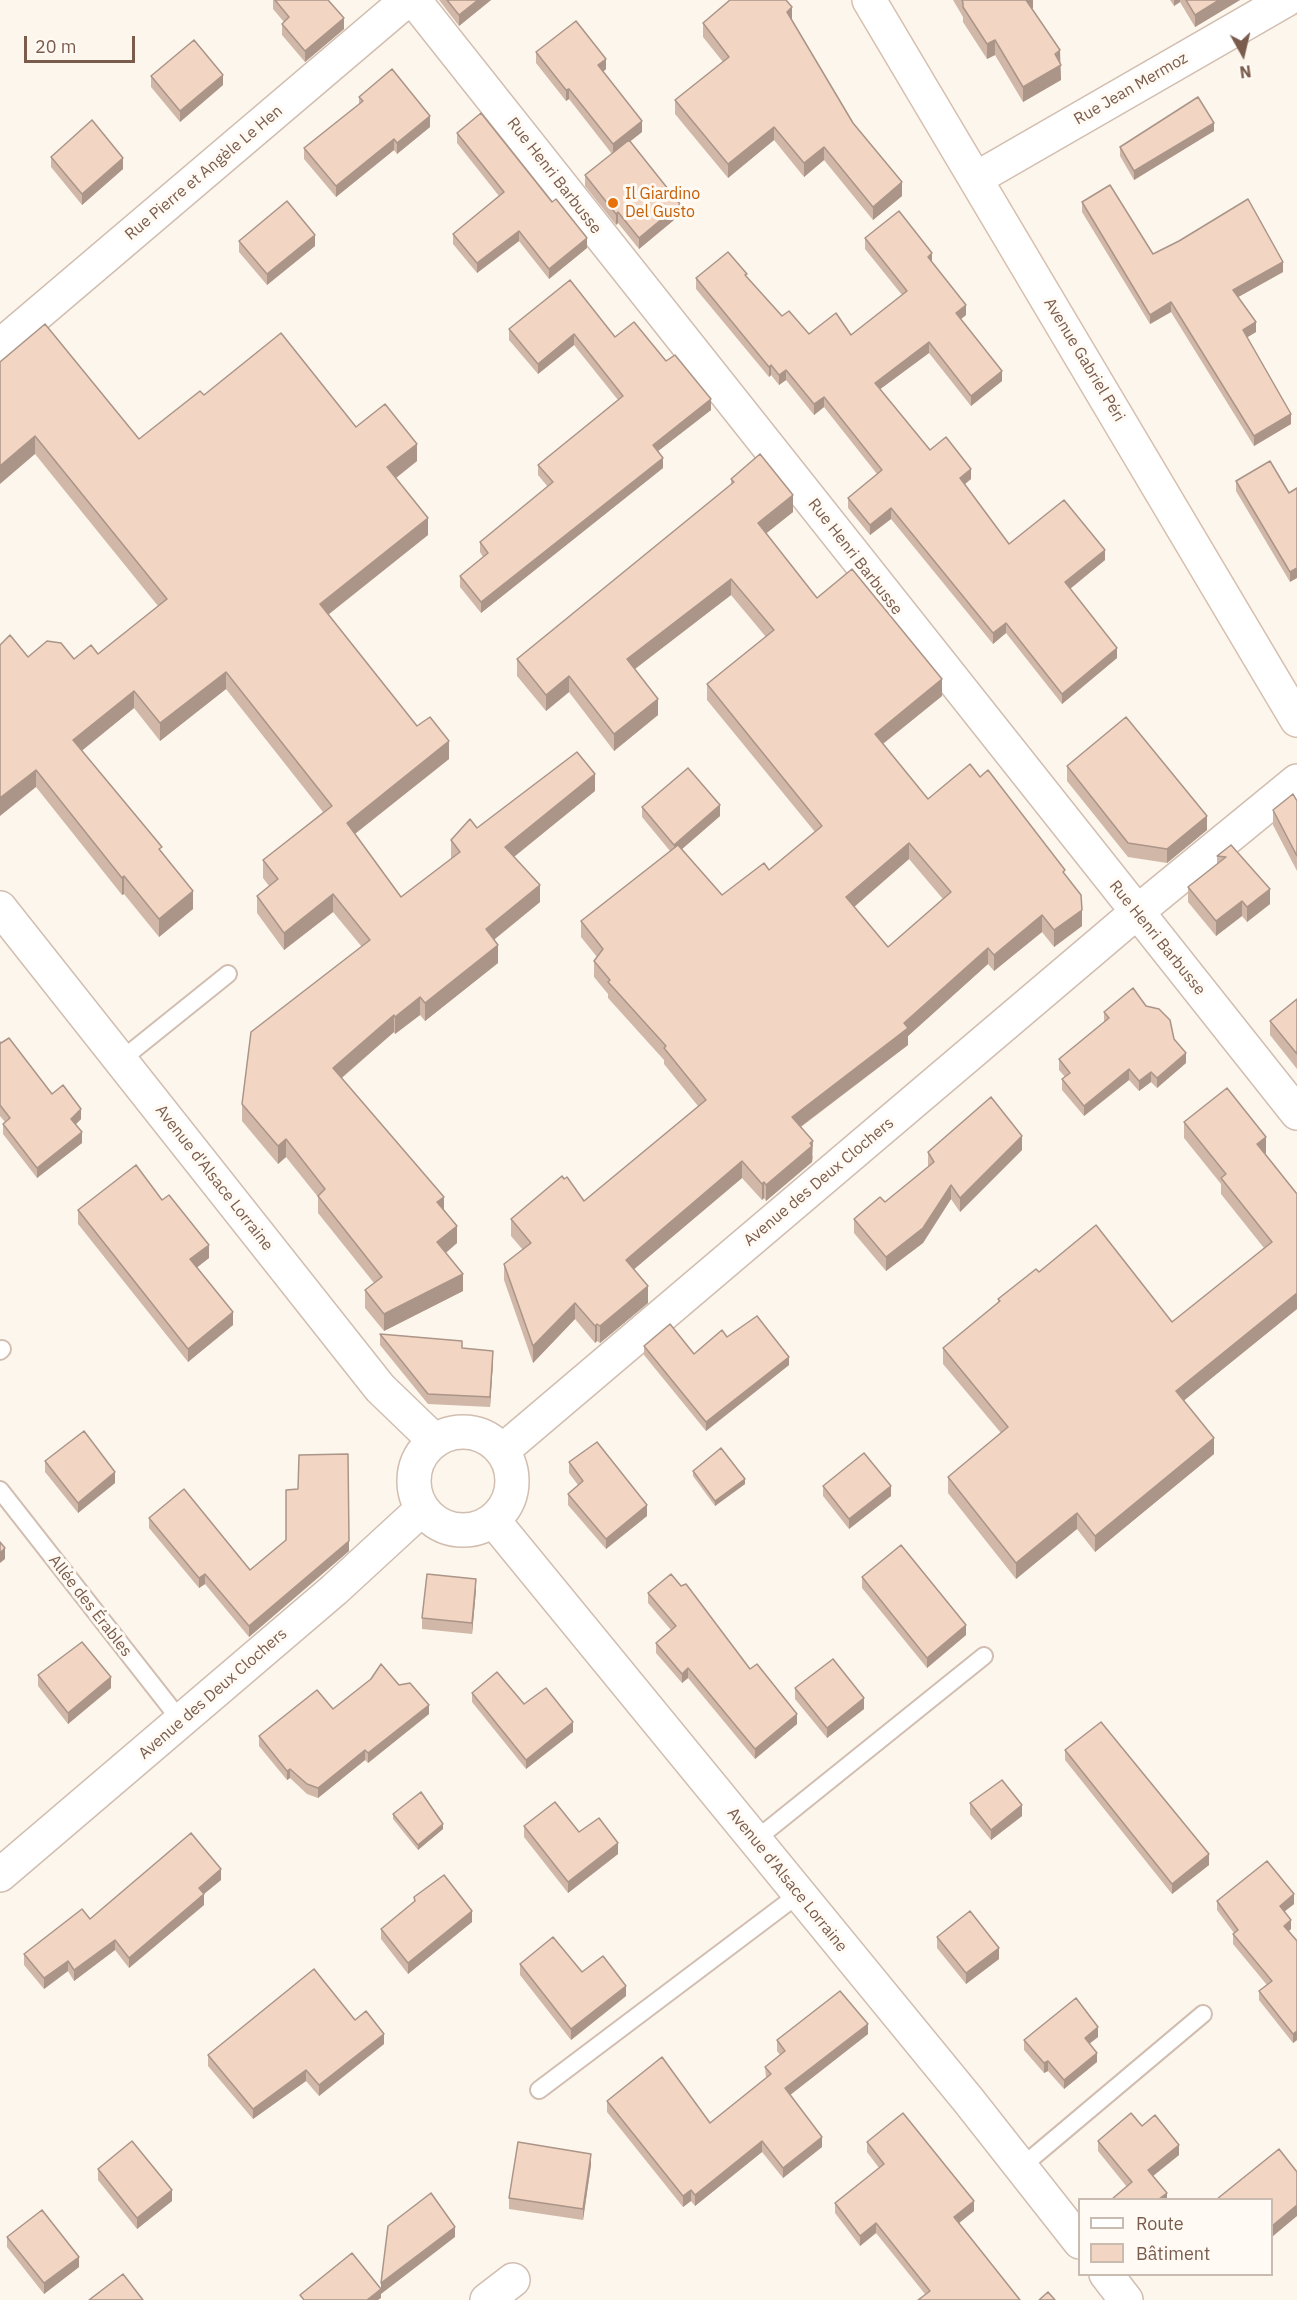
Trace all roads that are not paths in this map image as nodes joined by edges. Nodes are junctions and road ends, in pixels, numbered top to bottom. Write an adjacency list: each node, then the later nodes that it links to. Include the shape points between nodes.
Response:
1 (407, 0): 6 (street, Rue Pierre et Angèle Le Hen)
2 (414, 0): 10 (street, Rue Henri Barbusse)
3 (869, 0): 5 (street, Avenue Gabriel Péri)
4 (1286, 0): 5 (street, Rue Jean Mermoz)
5 (976, 178): 7 (street, Avenue Gabriel Péri)
6 (0, 346)
7 (1297, 720)
8 (1297, 781): 10 (street, Avenue des Deux Clochers)
9 (0, 908): 12 (street, Avenue d'Alsace Lorraine)
10 (1137, 912): 13 (street, Rue Henri Barbusse); 15 (street, Avenue des Deux Clochers)
11 (228, 974): 12 (lane)
12 (121, 1060): 14 (street, Avenue d'Alsace Lorraine, via 380,1388)
13 (1297, 1113)
14 (435, 1441): 15 (street, via 448,1434 477,1434); 17 (street, via 424,1452 414,1480)
15 (502, 1451): 18 (street, via 513,1480 504,1509)
16 (0, 1490): 20 (lane, Allée des Érables)
17 (422, 1509): 18 (street, via 433,1520 463,1531); 20 (street, Avenue des Deux Clochers)
18 (493, 1520): 21 (street, Avenue d'Alsace Lorraine)
19 (984, 1656): 21 (lane)
20 (181, 1721): 22 (street, Avenue des Deux Clochers)
21 (754, 1841): 23 (street, Avenue d'Alsace Lorraine)
22 (0, 1875)
23 (799, 1894): 25 (lane); 26 (street, Avenue d'Alsace Lorraine)
24 (1203, 2014): 26 (lane)
25 (539, 2090)
26 (1020, 2168): 27 (street, Avenue d'Alsace Lorraine)
27 (1078, 2240)
28 (1108, 2276): 31 (street)
29 (513, 2280): 30 (street)
30 (487, 2300)
31 (1126, 2300)

